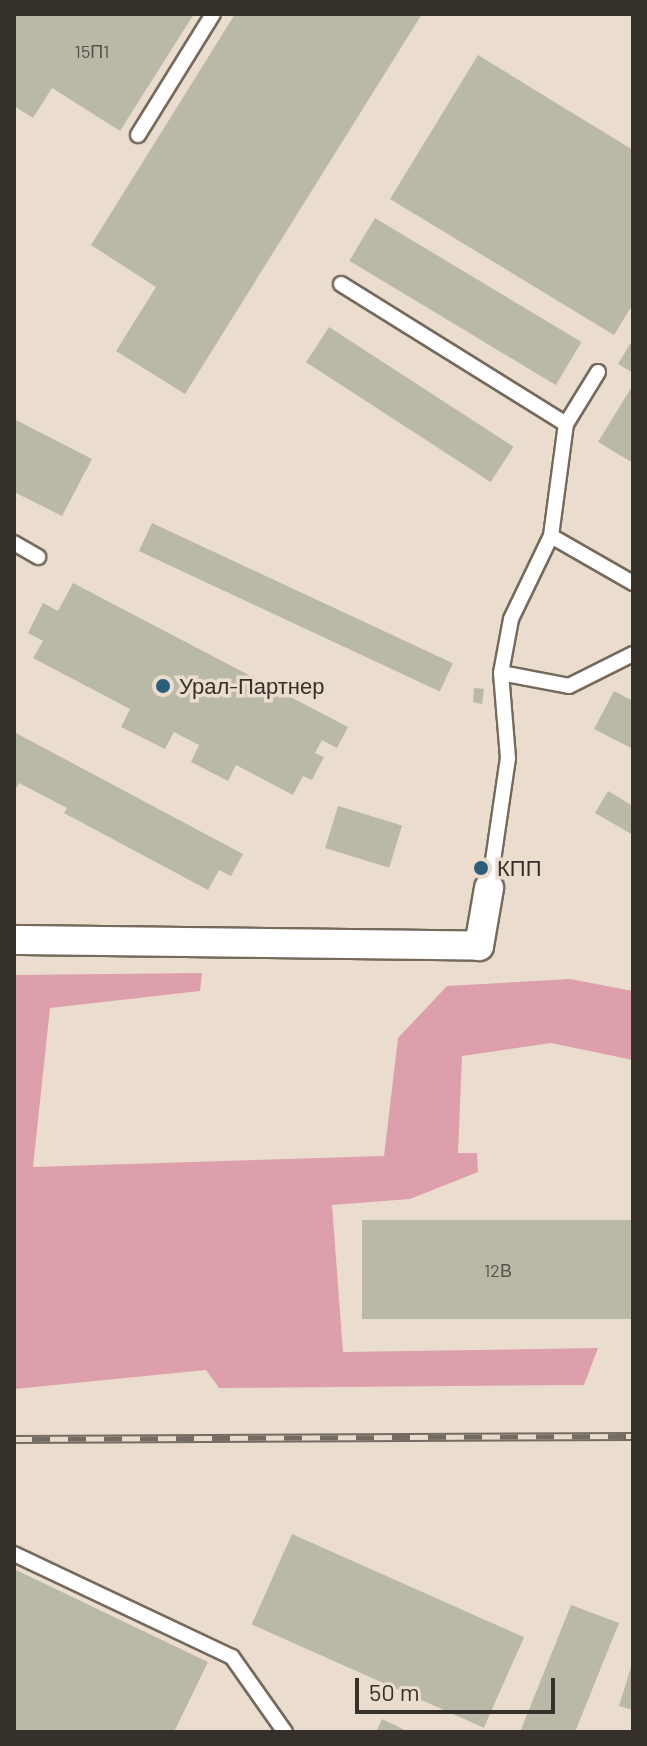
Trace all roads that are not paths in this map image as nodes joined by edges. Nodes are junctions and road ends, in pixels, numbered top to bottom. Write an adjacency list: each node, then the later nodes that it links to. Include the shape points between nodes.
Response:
1 (213, 14): 2 (lane)
2 (138, 135)
3 (341, 284): 5 (lane)
4 (598, 372): 5 (lane)
5 (566, 424): 6 (lane)
6 (551, 536): 9 (lane); 11 (lane, via 511,619)
7 (14, 543): 8 (lane)
8 (38, 557)
9 (633, 583)
10 (633, 654): 11 (lane, via 569,686)
11 (501, 673): 12 (lane, via 508,758)
12 (489, 888): 13 (street, via 479,946)
13 (14, 940)
14 (14, 1554): 15 (lane, via 232,1657)
15 (285, 1732)

